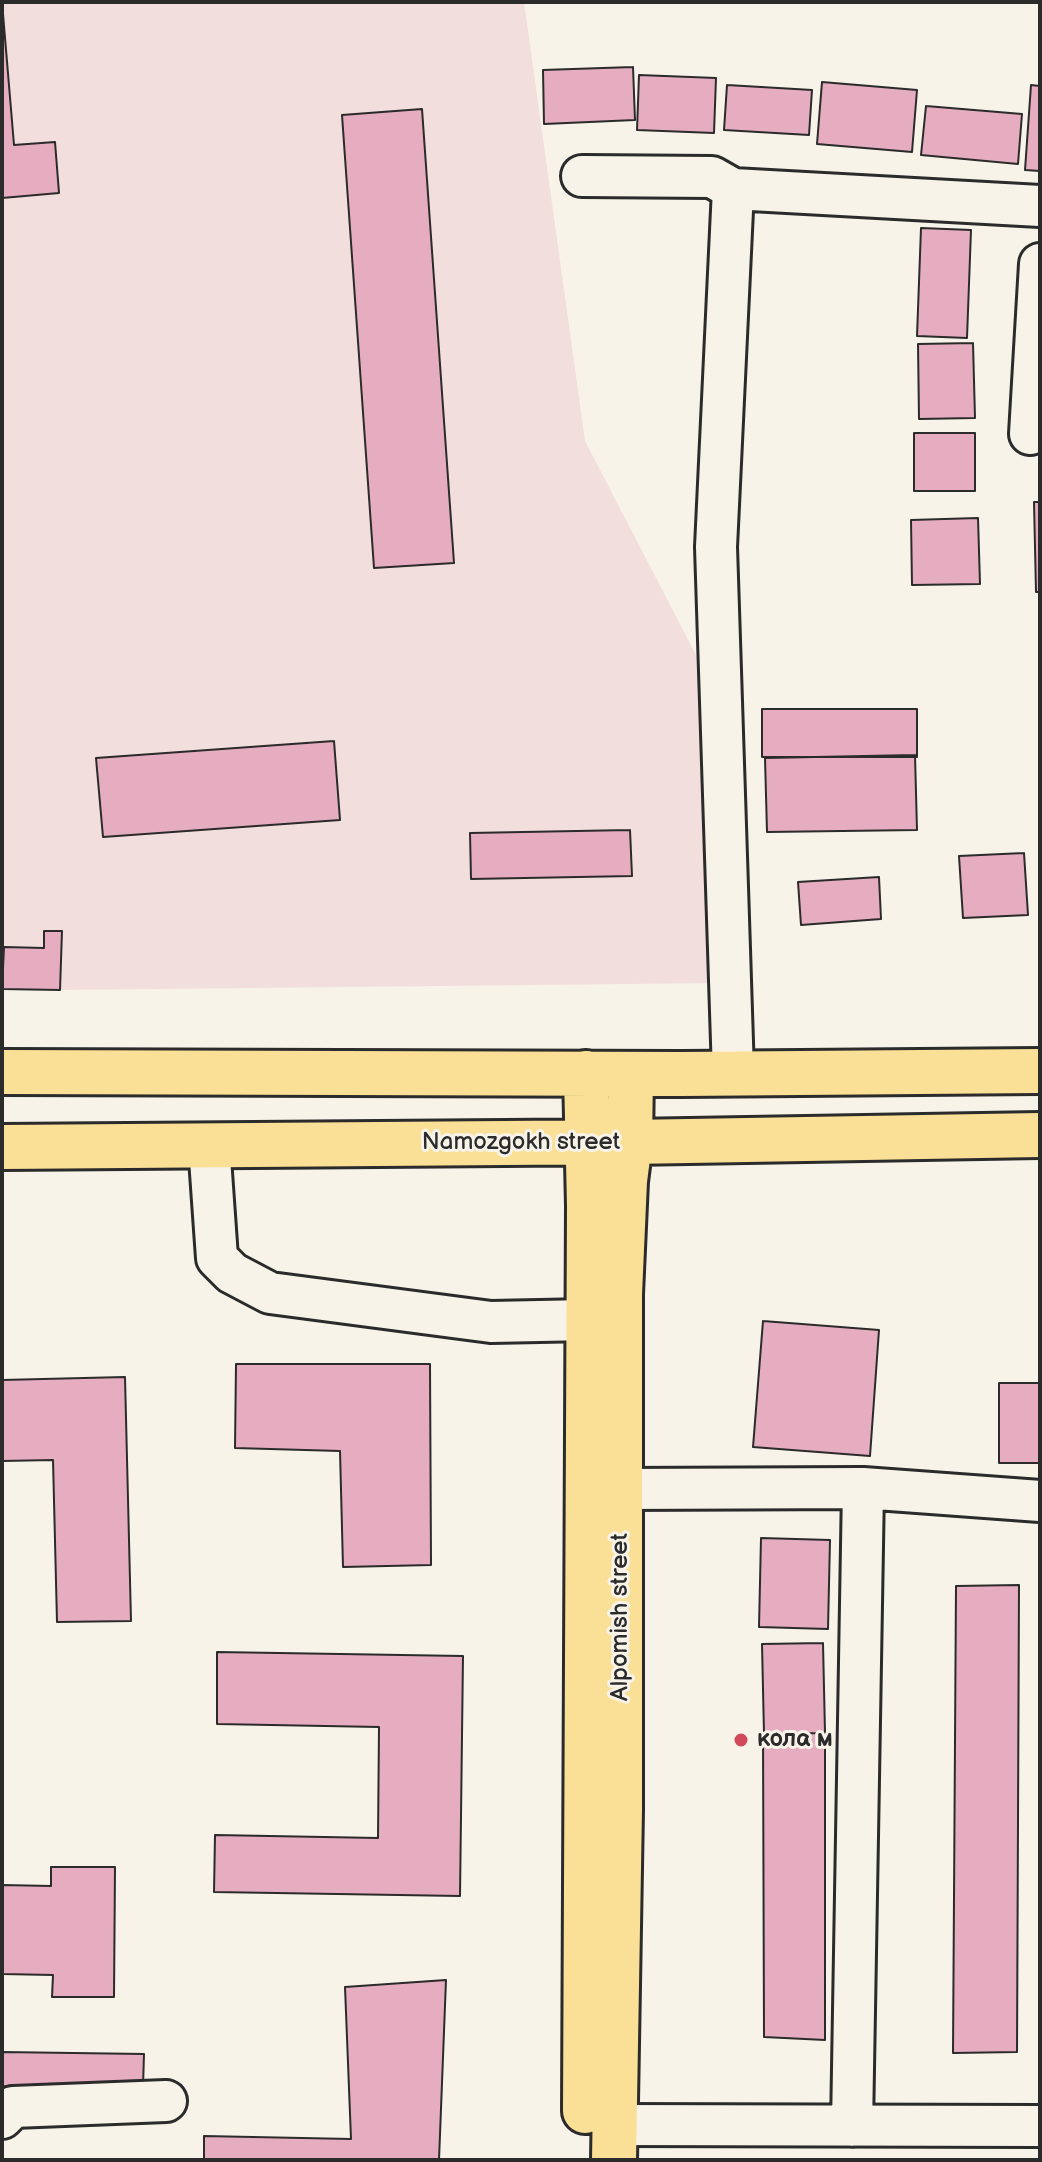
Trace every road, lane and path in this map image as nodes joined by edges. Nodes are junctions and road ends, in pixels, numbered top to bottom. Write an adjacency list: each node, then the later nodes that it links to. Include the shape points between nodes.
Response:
1 (582, 176): 2 (street, via 712,177)
2 (733, 189): 3 (street); 9 (street, via 716,547)
3 (1040, 206)
4 (1040, 264): 5 (street)
5 (1030, 434)
6 (1040, 1071): 9 (main road)
7 (2, 1072): 8 (main road)
8 (586, 1073): 10 (main road); 12 (main road, Alpomish street)
9 (733, 1073): 10 (main road)
10 (631, 1074): 12 (main road, Alpomish street)
11 (1040, 1135): 12 (main road, Namozgokh street)
12 (609, 1142): 13 (main road, Namozgokh street); 15 (main road, Alpomish street); 17 (main road, Alpomish street, via 625,1181)
13 (209, 1144): 14 (main road, Namozgokh street); 15 (street, via 217,1258 232,1273 270,1293 491,1322)
14 (2, 1147)
15 (588, 1320): 24 (main road, Alpomish street)
16 (863, 1488): 17 (street); 18 (street); 21 (street)
17 (621, 1489): 23 (main road, Alpomish street)
18 (1040, 1501)
19 (166, 2101): 20 (street, via 13,2107)
20 (2, 2118)
21 (852, 2126): 22 (street); 23 (street)
22 (1040, 2126)
23 (615, 2142)
24 (585, 2160)

